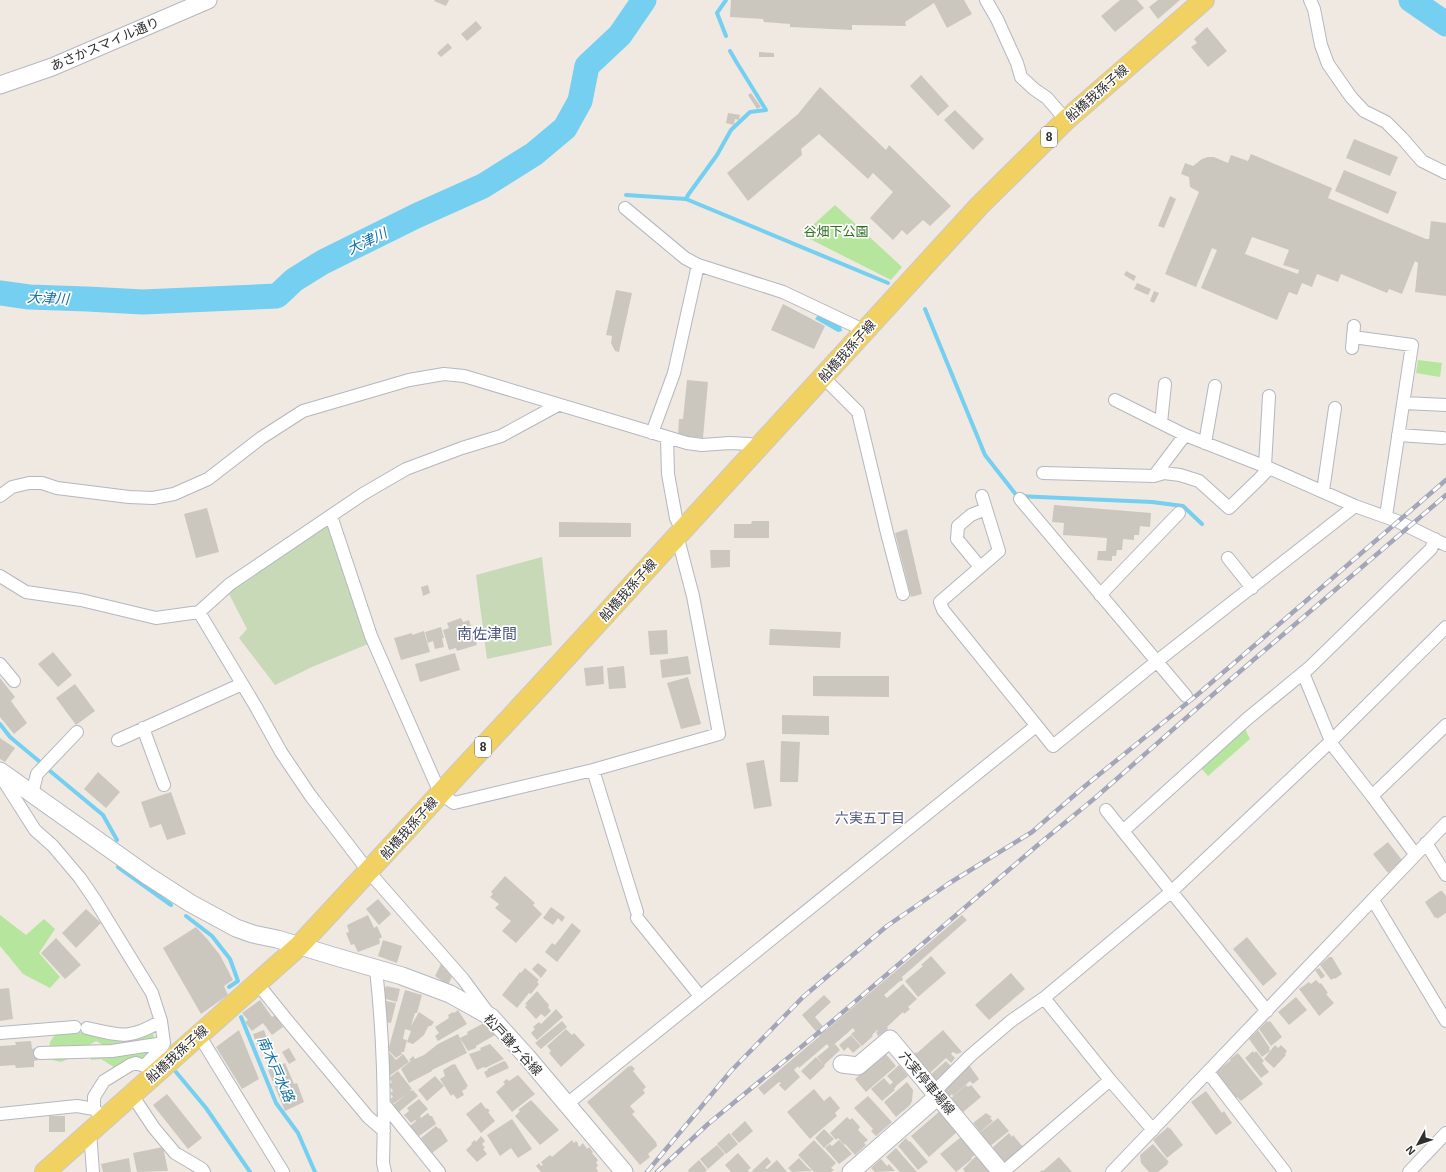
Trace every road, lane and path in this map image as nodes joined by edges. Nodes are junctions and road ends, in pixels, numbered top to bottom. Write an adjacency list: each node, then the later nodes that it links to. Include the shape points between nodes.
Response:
1 (208, 0): 5 (street, あさかスマイル通り, via 52,66)
2 (986, 0): 6 (street, via 1022,77 1047,98)
3 (1204, 0): 6 (main road, 船橋我孫子線 / 8)
4 (1310, 0): 7 (street, via 1328,64 1351,97 1364,111 1386,122 1422,161)
5 (0, 85)
6 (1066, 120): 10 (main road, 船橋我孫子線 / 8, via 980,205)
7 (1446, 173)
8 (625, 208): 9 (street)
9 (698, 266): 10 (street, via 783,292); 22 (street, via 674,373)
10 (864, 332): 12 (main road, 船橋我孫子線 / 8)
11 (1353, 337): 17 (street, via 1412,345)
12 (823, 376): 28 (main road, 船橋我孫子線 / 8); 48 (street, via 858,412)
13 (1165, 384): 21 (street)
14 (1215, 386): 27 (street)
15 (1269, 396): 29 (street)
16 (1114, 400): 21 (street)
17 (1404, 403): 18 (street); 24 (street)
18 (1446, 404)
19 (558, 405): 22 (street); 33 (street, via 464,376 437,375 409,380 303,411 261,438 208,479 174,494 152,498 128,497 29,483 12,487); 39 (street, via 501,436 406,469 362,494)
20 (1335, 408): 32 (street)
21 (1161, 423): 23 (street)
22 (652, 433): 25 (street)
23 (1185, 435): 27 (street); 31 (street)
24 (1398, 435): 26 (street); 40 (street)
25 (667, 438): 28 (street, via 687,444 750,444); 41 (street, via 668,474)
26 (1443, 438)
27 (1205, 443): 29 (street)
28 (756, 449): 41 (main road, 船橋我孫子線 / 8)
29 (1267, 467): 31 (street, via 1260,478 1229,508 1199,482 1180,475 1164,473); 32 (street)
30 (1043, 473): 31 (street)
31 (1154, 476)
32 (1323, 491): 36 (street)
33 (0, 496)
34 (982, 496): 37 (street)
35 (1020, 499): 49 (street)
36 (1356, 506): 40 (street); 47 (street)
37 (986, 509): 45 (street, via 999,551); 45 (street, via 971,515 958,526 957,539)
38 (1179, 513): 49 (street)
39 (331, 516): 50 (street, via 230,584); 68 (street, via 371,636)
40 (1386, 516): 42 (street)
41 (680, 532): 64 (street, via 719,734); 68 (main road, 船橋我孫子線 / 8)
42 (1435, 539): 43 (street); 54 (street, via 1431,549)
43 (1446, 546)
44 (1228, 558): 47 (street)
45 (980, 567): 59 (street, via 940,602 943,610)
46 (0, 576): 50 (street, via 26,592 81,600 156,618)
47 (1252, 588): 52 (street)
48 (903, 594)
49 (1100, 595): 52 (street)
50 (199, 612): 56 (street)
51 (1446, 627): 63 (street)
52 (1156, 662): 57 (street); 59 (street, via 1052,746)
53 (0, 664): 55 (street)
54 (1302, 673): 63 (street); 73 (street)
55 (14, 681)
56 (242, 684): 60 (street); 76 (street, via 281,752)
57 (1186, 696)
58 (1446, 725): 70 (street)
59 (1036, 726): 83 (street)
60 (143, 728): 62 (street); 67 (street)
61 (77, 732): 69 (street, via 37,774)
62 (118, 740)
63 (1330, 742): 70 (street); 78 (street)
64 (593, 770): 68 (street, via 454,803); 83 (street, via 637,915)
65 (0, 771): 69 (street, 松戸鎌ヶ谷線)
66 (0, 775): 87 (street, via 35,830 53,846 95,900 152,993)
67 (164, 785)
68 (440, 793): 76 (main road, 船橋我孫子線 / 8)
69 (32, 794): 80 (street, 松戸鎌ヶ谷線, via 190,903 236,928)
70 (1372, 796): 75 (street)
71 (1106, 810): 73 (street)
72 (1446, 822): 74 (street)
73 (1123, 831): 78 (street)
74 (1426, 843): 75 (street); 77 (street)
75 (1415, 854): 79 (street)
76 (369, 872): 80 (main road, 船橋我孫子線 / 8); 86 (street, via 463,979)
77 (1446, 875)
78 (1172, 891): 84 (street); 85 (street)
79 (1373, 900): 85 (street); 88 (street)
80 (299, 946): 81 (street, 松戸鎌ヶ谷線); 82 (main road, 船橋我孫子線 / 8)
81 (376, 969): 86 (street, 松戸鎌ヶ谷線, via 450,994); 98 (street, via 380,1001)
82 (258, 983): 90 (main road, 船橋我孫子線 / 8); 103 (street, via 368,1117)
83 (700, 996): 99 (street)
84 (1044, 998): 95 (street); 96 (street, via 1011,1021 976,1051)
85 (1267, 1011): 94 (street)
86 (491, 1017): 99 (street, 松戸鎌ヶ谷線)
87 (161, 1020): 89 (street, via 136,1034 118,1036 81,1027); 91 (street)
88 (1446, 1021)
89 (0, 1033)
90 (199, 1035): 97 (main road, 船橋我孫子線 / 8); 108 (street)
91 (164, 1043): 92 (street, via 112,1051); 101 (street, via 144,1066 130,1065 104,1081 94,1097)
92 (40, 1053)
93 (842, 1064): 96 (street, 六実停車場線, via 858,1066 890,1039)
94 (1208, 1072): 102 (street); 115 (street)
95 (1110, 1080): 102 (street); 113 (street)
96 (936, 1094): 112 (street); 113 (street, 六実停車場線)
97 (132, 1095): 101 (main road, 船橋我孫子線 / 8); 107 (street, via 175,1153)
98 (384, 1104): 103 (street); 110 (street)
99 (567, 1104): 111 (street, 松戸鎌ヶ谷線)
100 (0, 1114): 101 (street, via 77,1106)
101 (96, 1120): 105 (main road, 船橋我孫子線 / 8); 106 (street)
102 (1153, 1130): 114 (street)
103 (384, 1131): 109 (street)
104 (1446, 1133): 116 (street)
105 (44, 1172)
106 (93, 1172)
107 (204, 1172)
108 (283, 1172)
109 (385, 1172)
110 (439, 1172)
111 (624, 1172)
112 (851, 1172)
113 (1002, 1172)
114 (1112, 1172)
115 (1285, 1172)
116 (1409, 1172)

